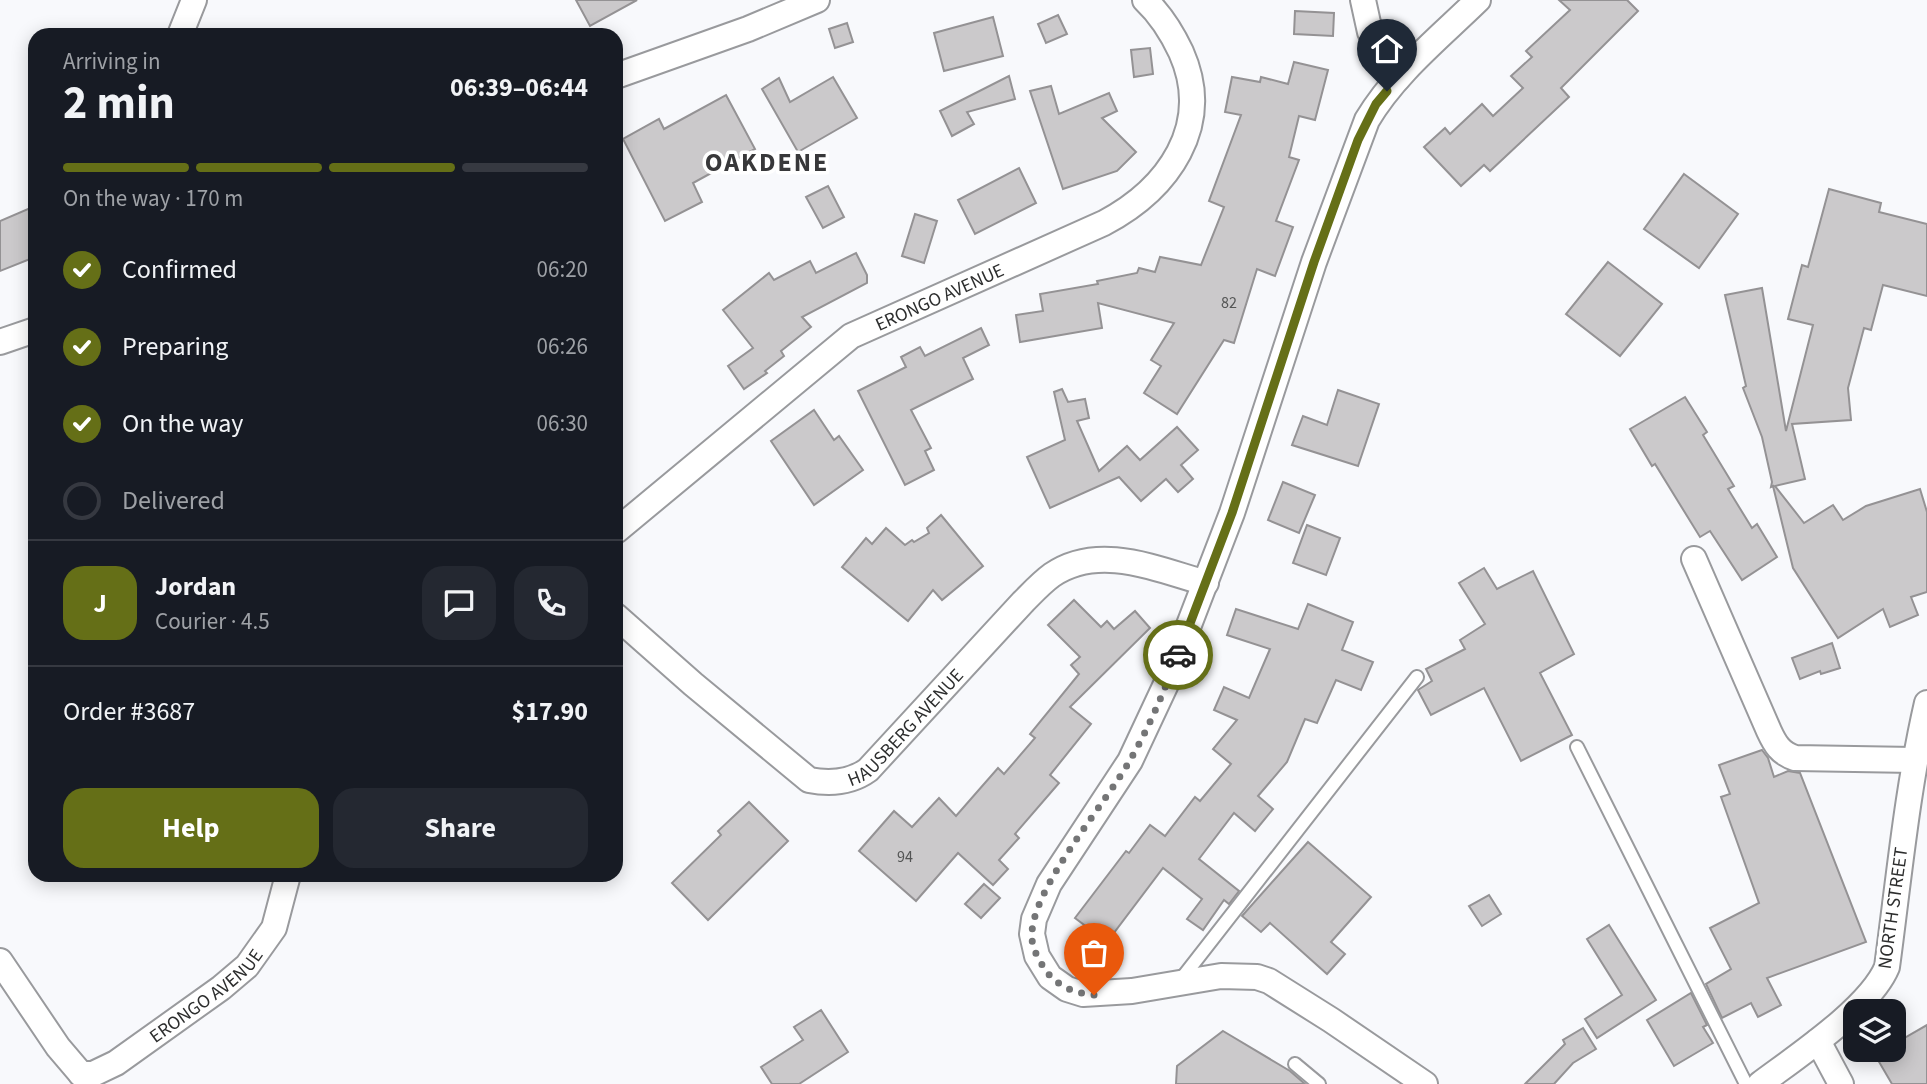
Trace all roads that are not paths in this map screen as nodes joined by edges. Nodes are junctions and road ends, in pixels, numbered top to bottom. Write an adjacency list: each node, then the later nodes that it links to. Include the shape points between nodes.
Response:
1 (194, 0): 6 (street)
2 (817, 0): 7 (street)
3 (1145, 0): 11 (street, ERONGO AVENUE, via 1168,26 1191,80 1191,118 1175,159 1151,191 1104,223 851,336)
4 (1363, 0): 8 (street, via 1370,32)
5 (1478, 0): 8 (street)
6 (183, 28)
7 (623, 74)
8 (1398, 78): 13 (street, via 1376,104 1358,140)
9 (28, 332): 10 (street)
10 (0, 342)
11 (623, 525)
12 (1694, 559): 18 (street, via 1780,750 1795,758)
13 (1206, 583): 14 (street, HAUSBERG AVENUE, via 1105,558 1061,570 1023,601 868,770 858,778 833,782 809,779); 21 (street, via 1147,727 1113,789 1049,884 1032,934 1037,956 1050,976 1075,992 1111,994)
14 (623, 622)
15 (1417, 677): 21 (lane)
16 (1927, 703): 18 (street, NORTH STREET)
17 (1577, 747): 27 (lane)
18 (1914, 760): 22 (street, NORTH STREET, via 1887,967 1876,988)
19 (286, 882): 24 (street, ERONGO AVENUE, via 274,928 242,971 116,1063)
20 (0, 961): 24 (street)
21 (1179, 982): 25 (street, via 1221,976 1269,981)
22 (1818, 1041): 28 (street, NORTH STREET); 29 (street)
23 (1295, 1064): 26 (lane)
24 (78, 1079)
25 (1413, 1081)
26 (1320, 1084)
27 (1746, 1084)
28 (1760, 1084)
29 (1842, 1084)

